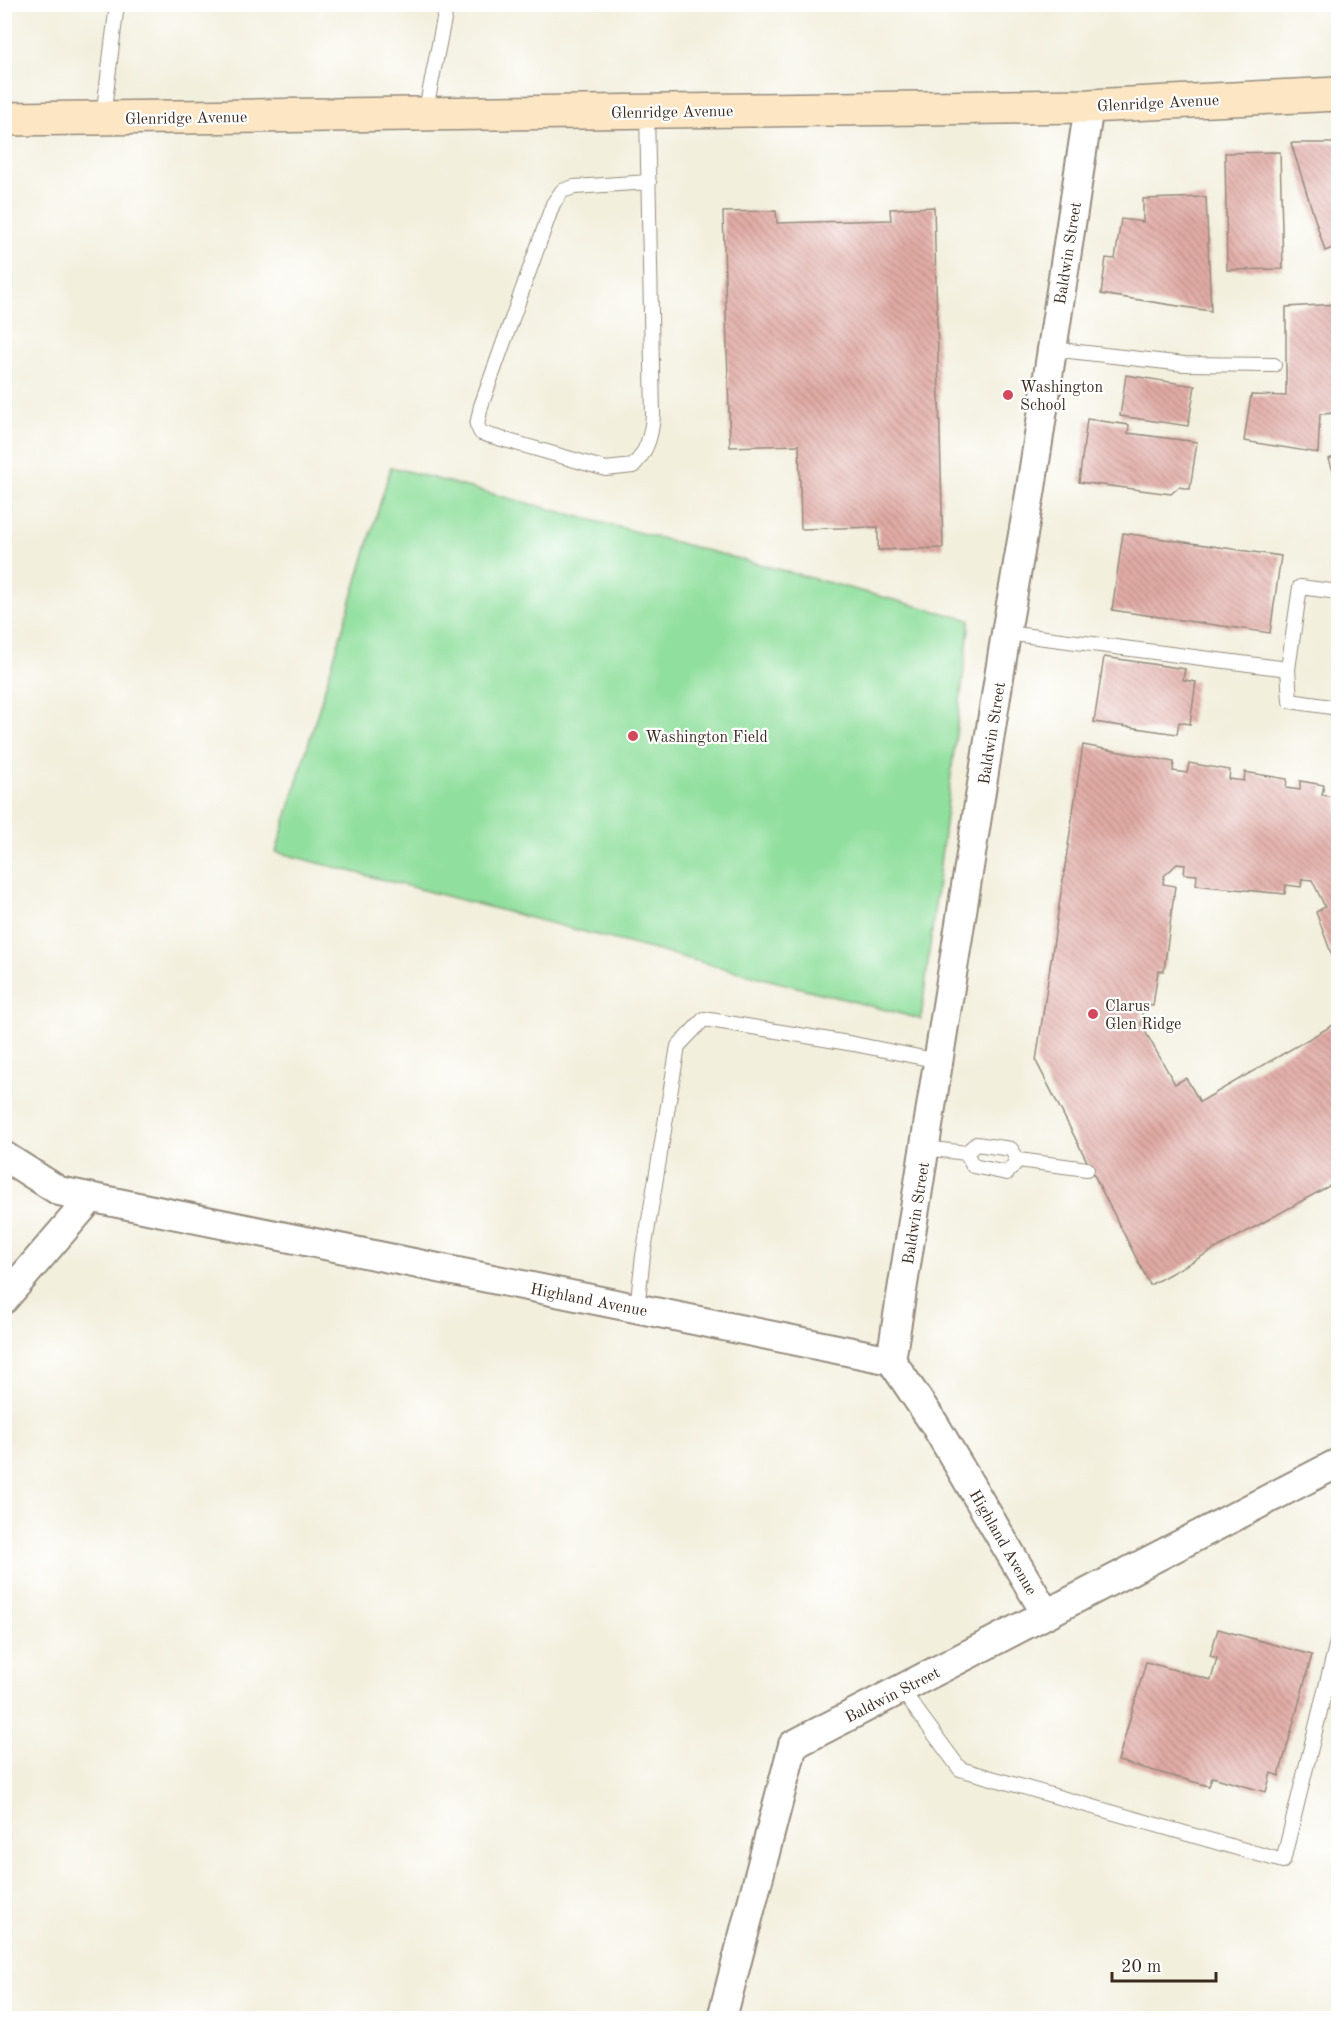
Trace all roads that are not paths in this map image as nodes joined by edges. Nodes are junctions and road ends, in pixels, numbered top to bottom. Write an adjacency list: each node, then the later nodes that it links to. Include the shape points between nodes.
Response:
1 (117, 4): 7 (lane)
2 (447, 4): 6 (lane)
3 (1338, 94): 4 (street, Glenridge Avenue)
4 (1089, 106): 5 (street, Glenridge Avenue); 10 (street, Baldwin Street)
5 (647, 111): 6 (street, Glenridge Avenue); 9 (lane)
6 (425, 114): 7 (street, Glenridge Avenue)
7 (103, 118): 8 (street, Glenridge Avenue)
8 (4, 119)
9 (649, 182): 9 (lane, via 653,416 645,453 633,466 606,469 481,433 477,425 481,406 553,204 562,191 574,187)
10 (1052, 349): 11 (lane, via 1184,364); 13 (street, Baldwin Street)
11 (1274, 365)
12 (1338, 592): 14 (lane, via 1300,587)
13 (1006, 633): 14 (lane); 16 (street, Baldwin Street)
14 (1288, 669): 15 (lane, via 1290,701)
15 (1338, 708)
16 (939, 1060): 17 (street, Baldwin Street); 24 (lane, via 704,1019 678,1046)
17 (925, 1148): 18 (lane); 25 (street, Baldwin Street)
18 (966, 1154): 20 (lane, via 976,1144 1011,1149); 20 (lane, via 973,1166 1007,1173)
19 (4, 1156): 22 (street, Highland Avenue, via 59,1191)
20 (1018, 1160): 21 (lane)
21 (1087, 1169)
22 (91, 1198): 23 (street); 24 (street, Highland Avenue)
23 (4, 1299)
24 (637, 1308): 25 (street, Highland Avenue)
25 (891, 1360): 27 (street, Highland Avenue, via 935,1425)
26 (1338, 1463): 27 (street, Baldwin Street)
27 (1046, 1614): 29 (street, Baldwin Street)
28 (1338, 1638): 29 (lane, via 1283,1861 960,1769)
29 (901, 1689): 30 (street, Baldwin Street, via 793,1745)
30 (722, 2019)

